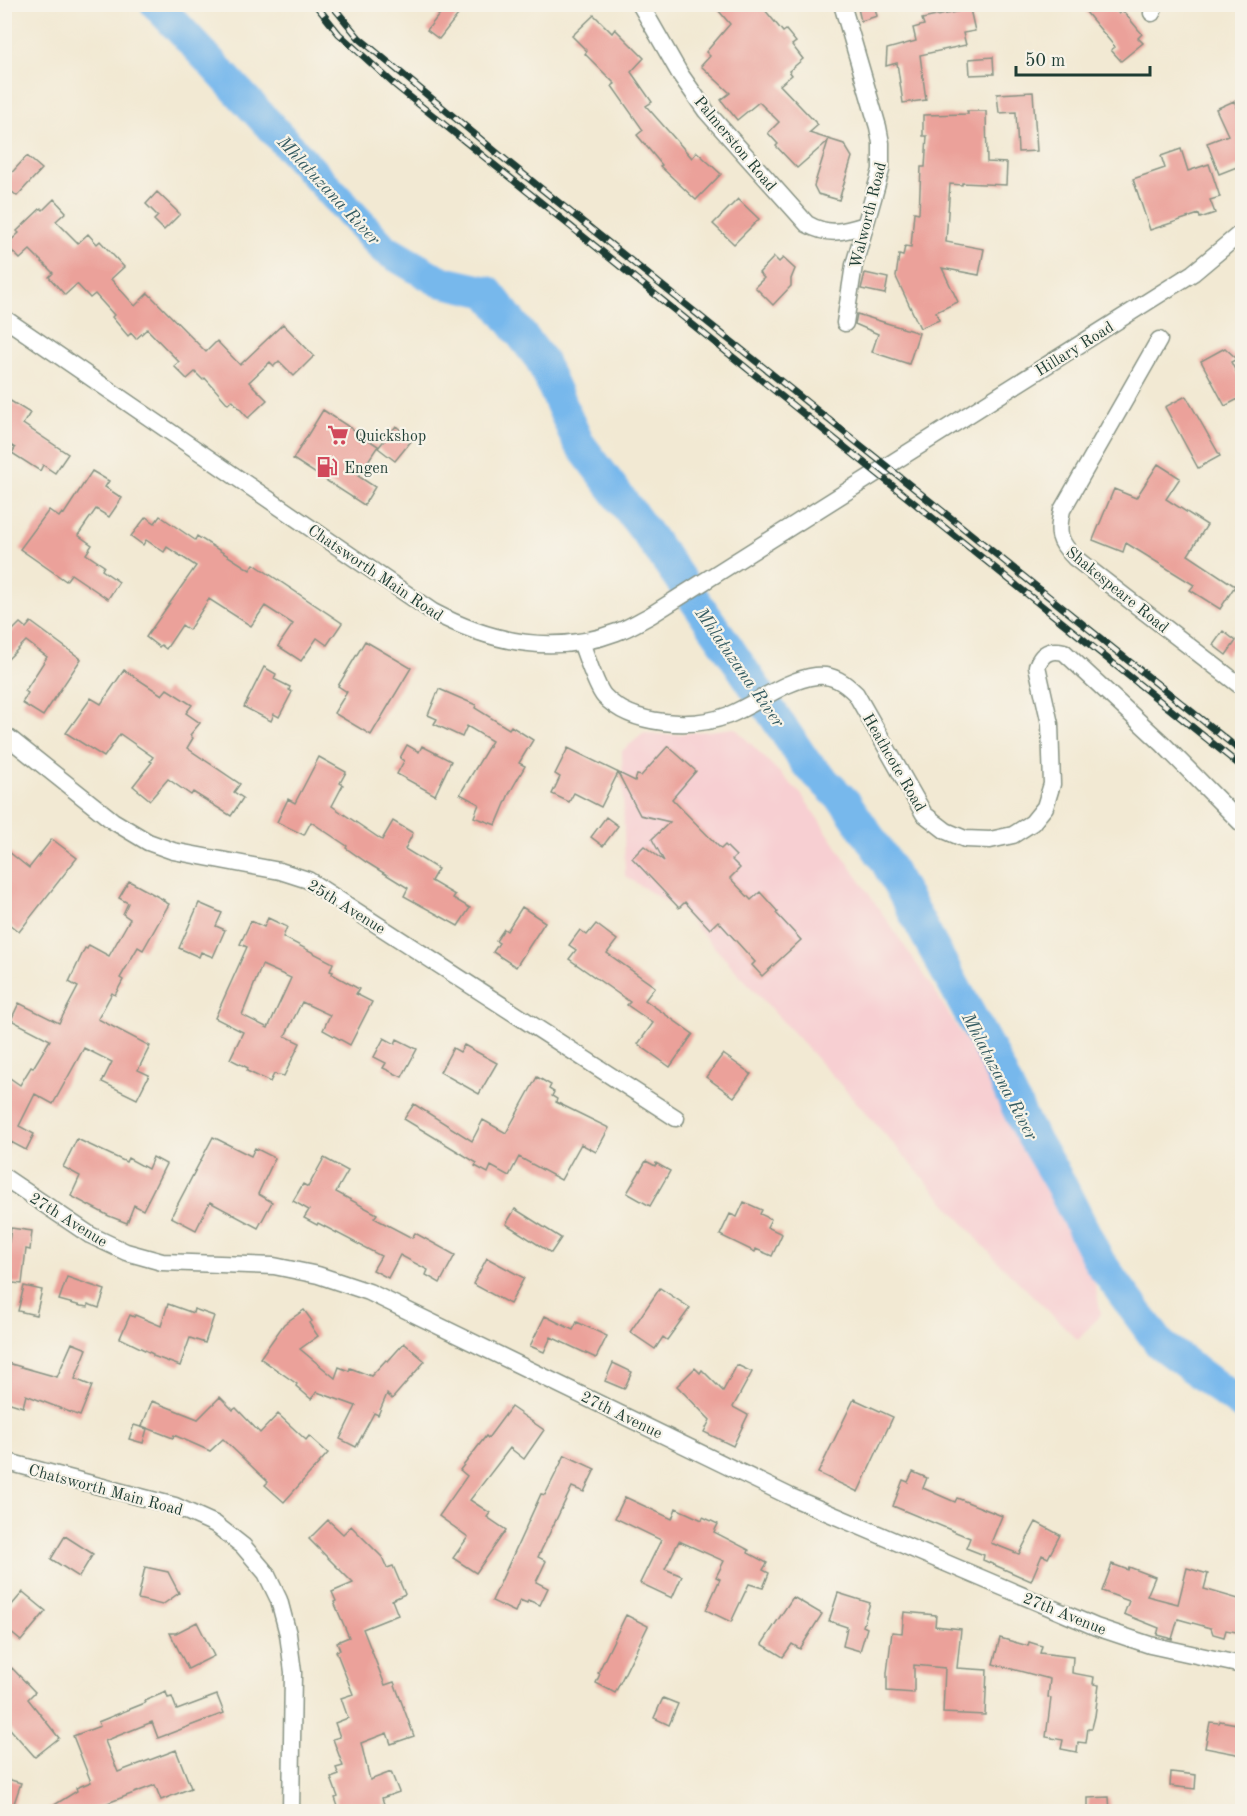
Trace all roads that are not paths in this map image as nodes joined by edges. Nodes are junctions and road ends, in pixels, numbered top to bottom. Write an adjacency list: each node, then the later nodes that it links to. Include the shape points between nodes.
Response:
1 (640, 4): 3 (street, Palmerston Road, via 706,111 807,225 818,231 839,233)
2 (842, 4): 3 (street, Walworth Road, via 882,143 882,170)
3 (866, 225): 6 (street, Walworth Road, via 854,265)
4 (1242, 232): 8 (street, Hillary Road, via 1193,273)
5 (4, 318): 9 (street, Chatsworth Main Road, via 433,612 460,626 513,642)
6 (845, 323)
7 (1159, 340): 10 (street, Shakespeare Road, via 1062,510 1059,536 1075,558)
8 (901, 457): 9 (street, Chatsworth Main Road, via 651,615 618,632)
9 (581, 642): 12 (street, Heathcote Road, via 602,695 619,709 665,722 729,715 800,680 818,676 845,683 856,694 924,814 946,831 965,839 990,840 1013,835 1032,823 1045,807 1052,784 1050,724 1036,666 1046,652 1064,652)
10 (1242, 687)
11 (4, 734): 13 (street, 25th Avenue, via 113,821 141,838 173,851 308,880)
12 (1242, 824)
13 (676, 1118)
14 (4, 1177): 16 (street, 27th Avenue, via 90,1235 126,1252 162,1262 274,1266 369,1292 791,1497 1086,1623 1150,1646)
15 (4, 1461): 17 (street, Chatsworth Main Road, via 175,1506 215,1524 243,1546 266,1573 279,1600 293,1672)
16 (1242, 1665)
17 (291, 1812)

